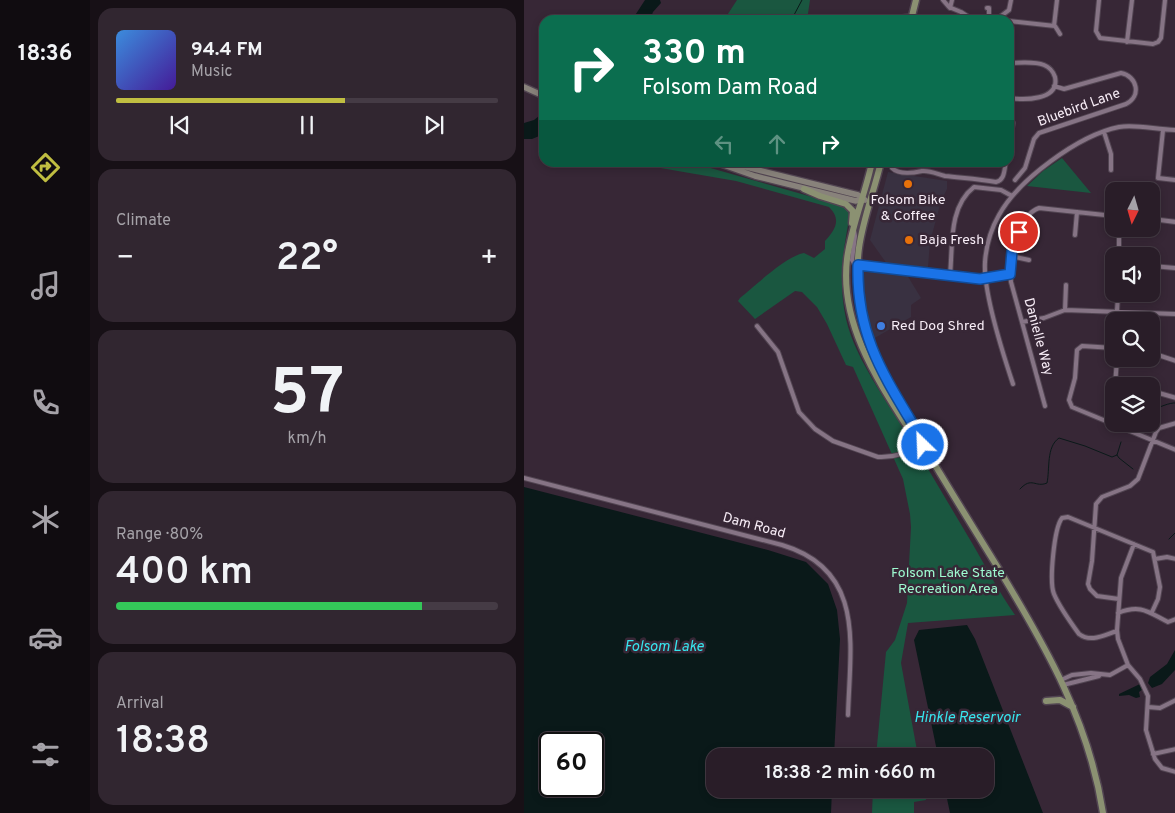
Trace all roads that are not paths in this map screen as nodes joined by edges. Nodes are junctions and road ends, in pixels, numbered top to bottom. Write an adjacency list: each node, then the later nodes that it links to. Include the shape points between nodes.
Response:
1 (916, 0): 11 (main road)
2 (943, 0): 9 (street)
3 (952, 0): 9 (street)
4 (1011, 0): 14 (street, via 1009,10)
5 (1057, 0): 16 (street)
6 (1099, 0): 18 (street, via 1098,36)
7 (1132, 0): 18 (street)
8 (1165, 0): 18 (street, via 1158,42)
9 (950, 8): 12 (street)
10 (987, 8): 13 (street)
11 (913, 15)
12 (966, 15)
13 (989, 15)
14 (1002, 15)
15 (1014, 22): 16 (street)
16 (1054, 26): 17 (street)
17 (1060, 34)
18 (1128, 42)
19 (1014, 63): 20 (street, via 1045,66 1053,73)
20 (1054, 86): 23 (street, via 1046,95 1030,100); 34 (street, Bluebird Lane, via 1064,89 1121,73 1133,80 1136,93 1126,104 1039,133 1025,168)
21 (524, 87): 22 (main road)
22 (539, 94)
23 (1014, 98)
24 (1162, 130): 25 (street); 26 (street, via 1125,126); 35 (street, via 1158,178)
25 (1175, 130)
26 (1104, 132): 33 (street, via 1111,151); 37 (street, via 1053,160)
27 (727, 167): 36 (main road)
28 (739, 167): 38 (main road, via 858,195)
29 (871, 167): 38 (main road)
30 (880, 167): 39 (main road)
31 (892, 167): 32 (street, via 895,171 933,172 996,182 1003,178)
32 (1005, 167)
33 (1110, 170)
34 (1015, 180)
35 (1175, 180)
36 (804, 189): 38 (main road, via 856,201); 46 (main road, via 852,207)
37 (1012, 196): 53 (street, via 1001,190 974,188 967,193 955,217); 54 (street, via 992,230 986,252)
38 (862, 199): 39 (main road); 44 (main road)
39 (870, 201): 49 (main road)
40 (1077, 212): 41 (street, Danielle Way); 45 (street); 47 (street, Danielle Way, via 1034,210 1019,232)
41 (1105, 215)
42 (1160, 220): 43 (street)
43 (1175, 222)
44 (854, 229): 46 (main road); 49 (street, via 852,262)
45 (1075, 235)
46 (851, 241): 73 (main road, via 847,286 859,339 885,391 915,439)
47 (1011, 256): 48 (street); 52 (street, Danielle Way)
48 (1029, 260)
49 (858, 265): 53 (street); 73 (main road, via 860,310 870,344)
50 (1160, 267): 51 (street)
51 (1175, 268)
52 (1010, 274): 54 (street); 60 (street, Danielle Way)
53 (950, 275): 54 (street)
54 (986, 278): 65 (street)
55 (1066, 285): 57 (street)
56 (1118, 302): 58 (street)
57 (1064, 310): 58 (street); 60 (street)
58 (1117, 311): 59 (street)
59 (1175, 314)
60 (1022, 322): 68 (street, Danielle Way)
61 (757, 326): 73 (street, via 778,352 799,412 815,429 833,441 878,456 905,453)
62 (1105, 347): 69 (street, via 1083,346 1077,350 1070,404 1075,410)
63 (1160, 356): 64 (street)
64 (1175, 361)
65 (1013, 384)
66 (1160, 393): 67 (street)
67 (1175, 398)
68 (1045, 406)
69 (1105, 422)
70 (1175, 424): 72 (street, via 1160,428)
71 (1130, 432): 72 (street)
72 (1151, 441): 74 (street); 76 (street, via 1138,479 1098,500)
73 (923, 445): 86 (main road, via 1033,626)
74 (1175, 450)
75 (524, 478): 91 (street, Dam Road, via 782,545 811,558 836,583 849,616)
76 (1094, 528): 77 (street); 80 (street, via 1090,589 1097,596); 84 (street, via 1068,517 1060,520 1054,548 1053,591 1083,637 1093,639)
77 (1134, 544): 79 (street, via 1151,551); 80 (street, via 1122,572)
78 (1175, 559): 79 (street)
79 (1154, 560): 82 (street, via 1160,587)
80 (1119, 599): 81 (street)
81 (1118, 612): 82 (street, via 1136,609); 84 (street)
82 (1152, 612): 83 (street, via 1168,622)
83 (1175, 619)
84 (1117, 631): 85 (street)
85 (1128, 665): 86 (street, via 1110,675 1072,675); 90 (street, via 1147,692)
86 (1062, 682): 89 (main road)
87 (1175, 700): 90 (street, via 1160,708)
88 (1046, 701): 89 (main road, via 1060,700)
89 (1074, 707): 95 (main road, via 1096,772)
90 (1148, 708): 93 (street, via 1146,730)
91 (848, 715)
92 (1175, 748): 93 (street)
93 (1153, 754): 94 (street, via 1159,766)
94 (1175, 772)
95 (1103, 813)

